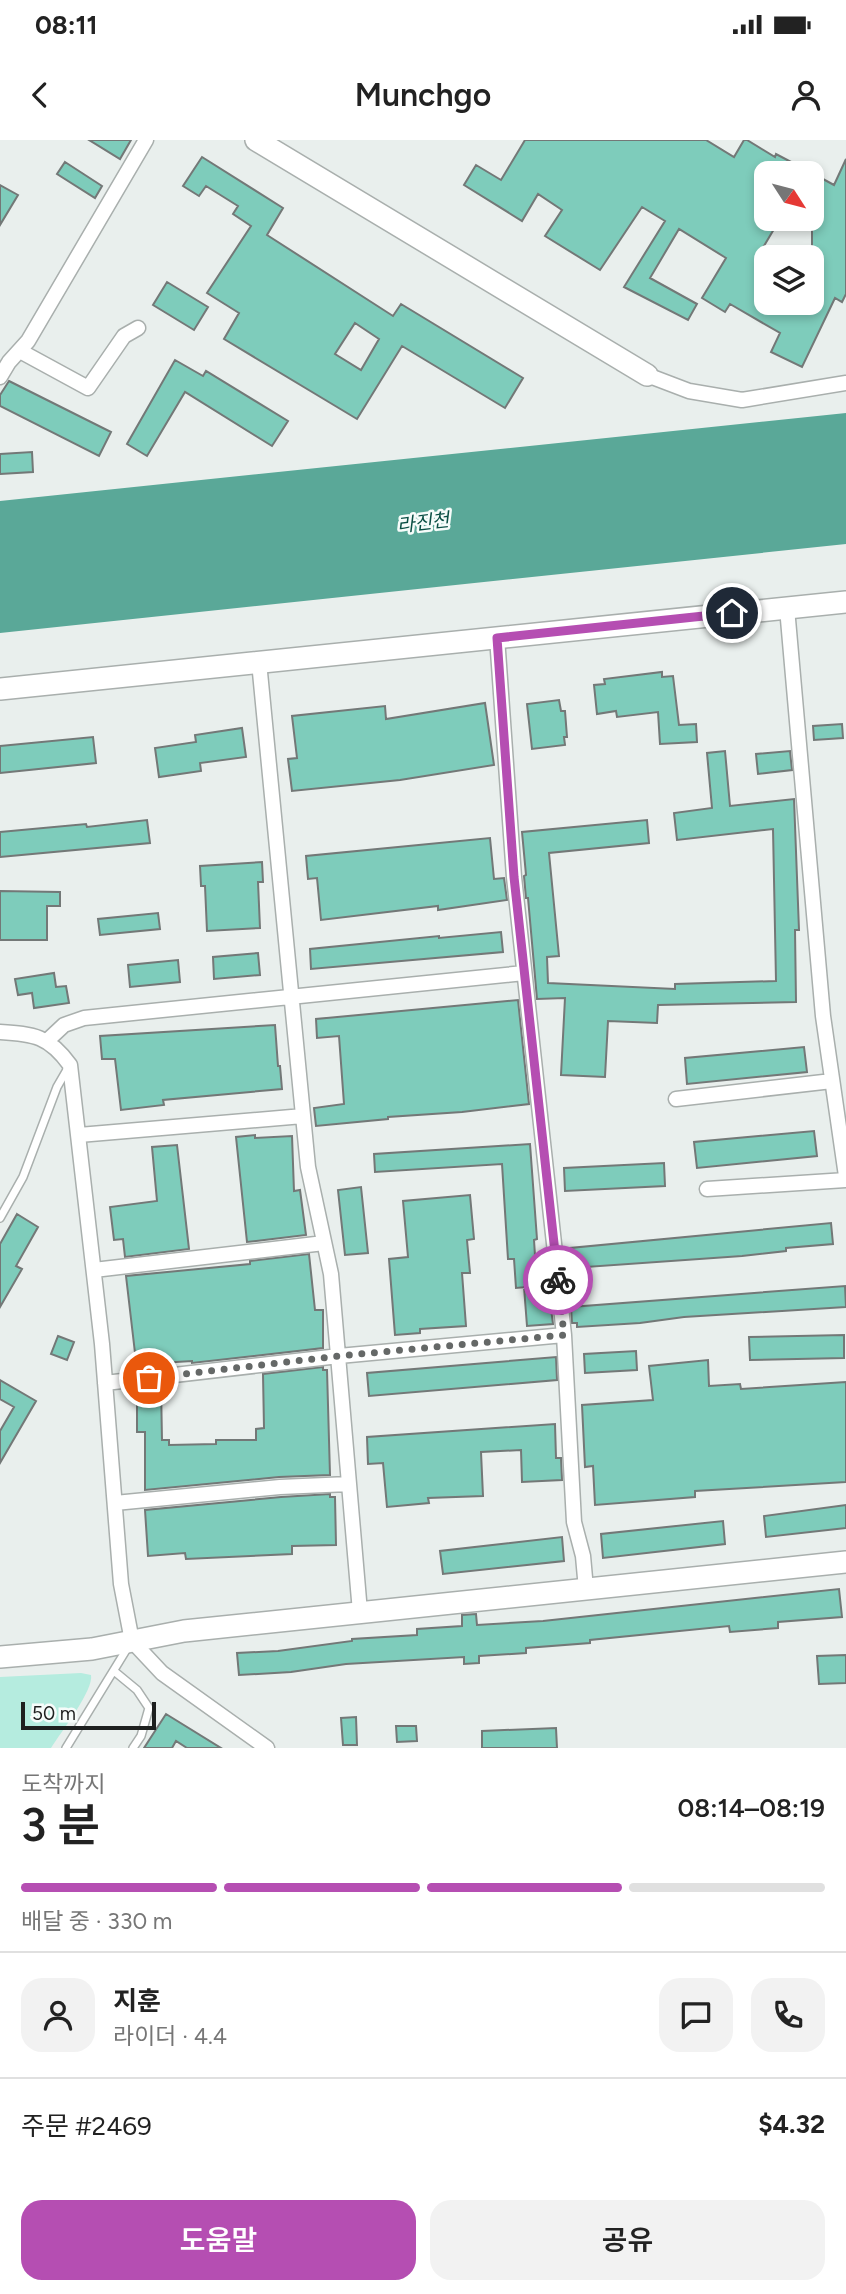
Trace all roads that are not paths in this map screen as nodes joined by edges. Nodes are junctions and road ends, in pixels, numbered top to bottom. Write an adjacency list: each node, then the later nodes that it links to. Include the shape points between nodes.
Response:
1 (146, 140): 4 (street)
2 (256, 140): 5 (street)
3 (138, 328): 4 (street, via 124,336 88,388)
4 (20, 351): 6 (street)
5 (647, 375): 7 (street, via 689,391 741,400)
6 (0, 377)
7 (846, 383)
8 (846, 602): 9 (street)
9 (787, 608): 10 (street); 18 (street)
10 (497, 638): 11 (street); 13 (street)
11 (259, 662): 12 (street); 14 (street)
12 (0, 689)
13 (524, 973): 14 (street); 27 (street)
14 (290, 996): 16 (street, via 85,1018 64,1025); 20 (street)
15 (0, 1032): 16 (street, via 28,1033)
16 (48, 1040): 17 (street)
17 (70, 1065): 21 (street); 24 (lane, via 23,1177)
18 (832, 1081): 19 (street); 22 (street)
19 (676, 1099)
20 (303, 1116): 21 (street); 25 (street)
21 (79, 1135): 26 (street)
22 (846, 1178): 23 (street)
23 (707, 1189)
24 (0, 1218)
25 (324, 1243): 26 (street); 28 (street)
26 (93, 1270): 29 (street)
27 (564, 1335): 28 (street); 33 (street, via 574,1522)
28 (339, 1356): 29 (street); 30 (street)
29 (105, 1383): 31 (street)
30 (349, 1484): 31 (street); 34 (street)
31 (115, 1503): 35 (street, via 121,1584)
32 (846, 1562): 33 (street)
33 (586, 1589): 34 (street)
34 (360, 1612): 35 (street)
35 (132, 1641): 36 (street); 37 (lane); 40 (street, via 162,1673)
36 (0, 1657)
37 (114, 1671): 38 (lane); 39 (lane, via 137,1690 149,1708)
38 (66, 1748)
39 (133, 1748)
40 (267, 1748)

